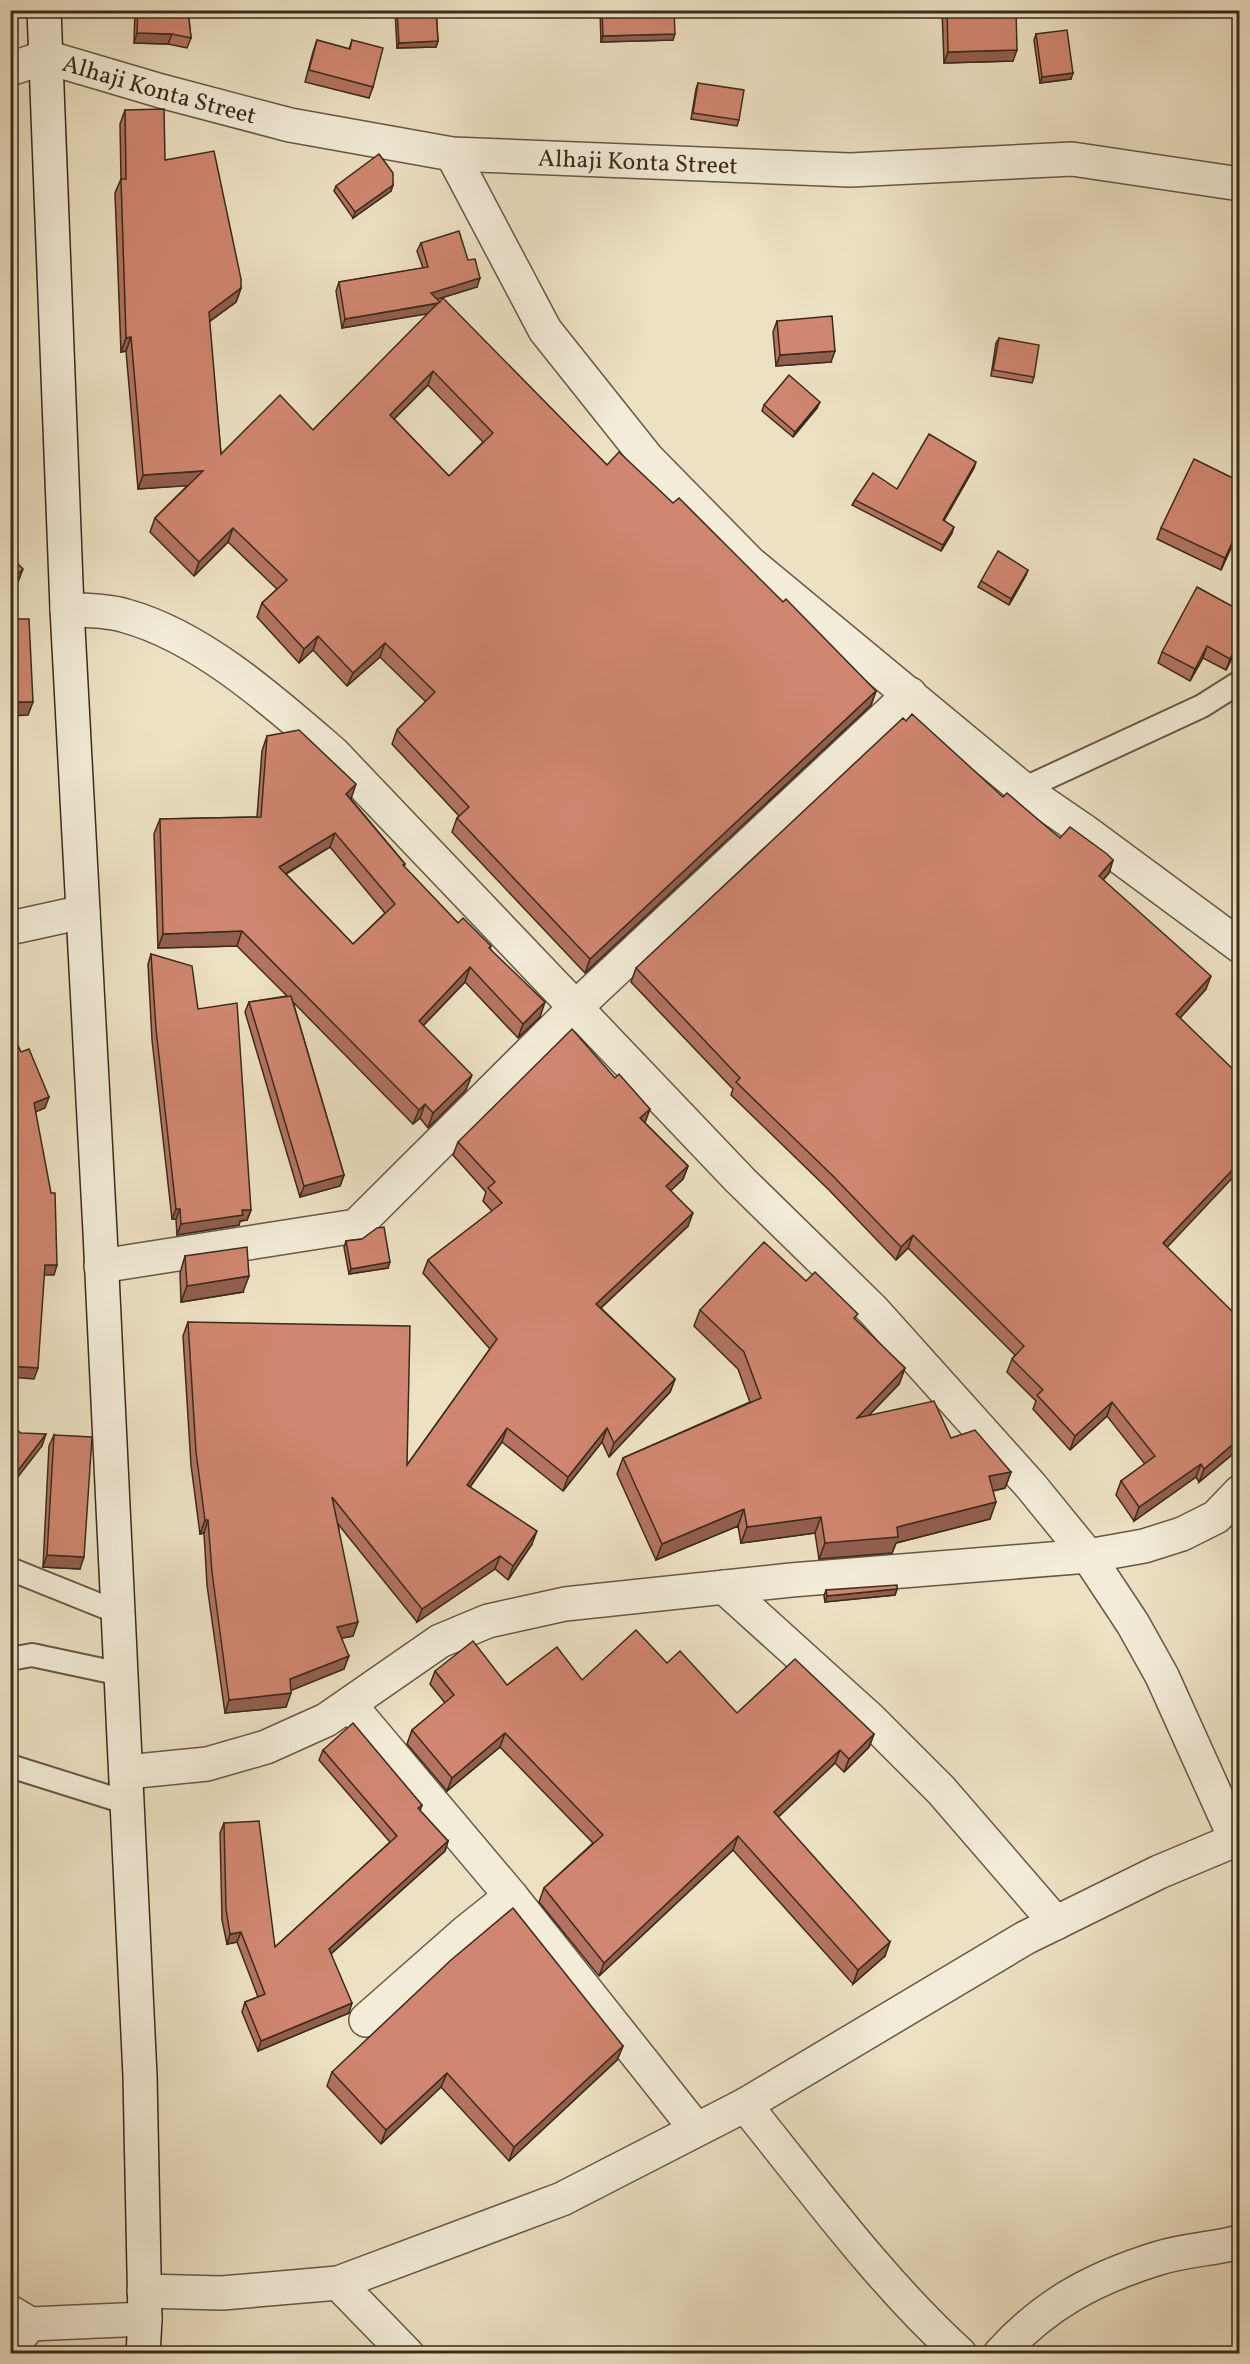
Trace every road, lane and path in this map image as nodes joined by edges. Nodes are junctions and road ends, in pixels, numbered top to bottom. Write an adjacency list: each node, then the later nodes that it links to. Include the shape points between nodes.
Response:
1 (44, 10): 2 (street)
2 (46, 57): 3 (street); 4 (street, Alhaji Konta Street, via 290,125); 6 (street)
3 (10, 69)
4 (453, 154): 5 (street, Alhaji Konta Street, via 850,170 1072,159); 8 (street, via 545,330 647,458 750,563)
5 (1239, 184)
6 (67, 609): 10 (street); 13 (street, via 126,615 194,646 284,710 333,753)
7 (1239, 682): 9 (lane, via 1202,706)
8 (910, 694): 9 (street); 13 (street)
9 (1023, 789): 12 (street)
10 (83, 912): 11 (street); 14 (street)
11 (10, 928)
12 (1239, 945)
13 (576, 1007): 14 (street, via 356,1226); 16 (street, via 740,1180 873,1310)
14 (101, 1266): 19 (street)
15 (1239, 1492): 16 (street, via 1216,1516 1182,1534 1144,1546)
16 (1088, 1556): 18 (street); 25 (street, via 1162,1676)
17 (10, 1569): 19 (lane)
18 (724, 1587): 22 (street, via 565,1604 488,1622 440,1641); 27 (street, via 869,1718 941,1790)
19 (117, 1612): 21 (street)
20 (10, 1659): 21 (lane, via 32,1655)
21 (121, 1674): 24 (street)
22 (350, 1705): 24 (street, via 266,1747); 26 (street)
23 (10, 1766): 24 (lane)
24 (127, 1787): 33 (street)
25 (1238, 1839): 27 (street, via 1159,1872)
26 (511, 1896): 28 (street); 30 (street)
27 (1056, 1923): 29 (street)
28 (366, 2020)
29 (745, 2104): 30 (street); 37 (street, via 861,2250 922,2319)
30 (696, 2129): 32 (street, via 562,2199)
31 (1239, 2242): 38 (street, via 1160,2258 1106,2277 1026,2325)
32 (338, 2283): 33 (street, via 222,2293); 36 (street)
33 (145, 2305): 34 (street); 35 (street)
34 (17, 2328)
35 (143, 2354)
36 (407, 2354)
37 (960, 2354)
38 (1000, 2354)

